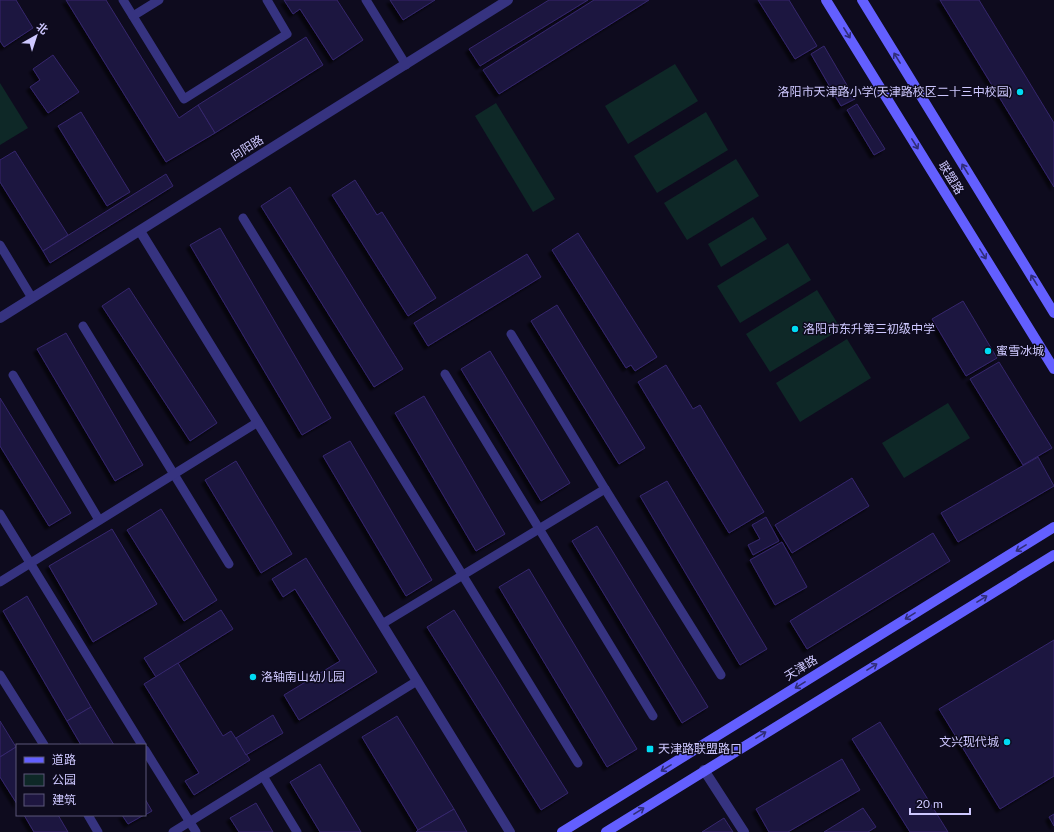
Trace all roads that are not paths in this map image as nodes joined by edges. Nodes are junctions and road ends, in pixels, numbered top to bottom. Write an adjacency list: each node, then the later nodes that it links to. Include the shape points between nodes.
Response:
1 (123, 0): 8 (lane)
2 (159, 0): 8 (lane)
3 (267, 0): 8 (lane, via 287,34 184,99)
4 (366, 0): 9 (lane)
5 (508, 0): 9 (street, 向阳路)
6 (826, 0): 18 (main road, 联盟路, one-way to 18)
7 (862, 0): 14 (main road, 联盟路, one-way to 7)
8 (133, 16)
9 (406, 65): 11 (street, 向阳路)
10 (243, 218): 31 (lane)
11 (140, 231): 13 (street, 向阳路); 21 (street)
12 (0, 245): 13 (lane)
13 (32, 298): 15 (street, 向阳路)
14 (1054, 313)
15 (0, 318)
16 (83, 326): 22 (lane)
17 (511, 334): 23 (lane)
18 (1054, 369)
19 (445, 374): 27 (lane)
20 (13, 375): 25 (lane)
21 (258, 422): 22 (lane); 33 (street)
22 (174, 474): 25 (lane); 30 (lane)
23 (605, 489): 27 (lane); 35 (lane)
24 (0, 514): 29 (lane)
25 (99, 520): 29 (lane)
26 (1054, 527): 51 (main road, 天津路, one-way to 51)
27 (539, 528): 31 (lane); 37 (lane)
28 (1054, 555): 42 (main road, one-way to 28)
29 (30, 563): 32 (lane); 39 (lane)
30 (229, 564)
31 (462, 575): 33 (lane); 41 (lane)
32 (0, 582)
33 (382, 624): 36 (street)
34 (0, 675): 38 (lane)
35 (721, 675)
36 (417, 681): 43 (lane); 50 (street)
37 (653, 716)
38 (43, 744)
39 (141, 744)
40 (146, 752): 45 (lane)
41 (578, 763)
42 (704, 770): 52 (main road, one-way to 42); 53 (street)
43 (263, 776): 45 (lane); 49 (lane)
44 (89, 816): 46 (lane)
45 (190, 822): 47 (lane); 48 (lane)
46 (98, 832)
47 (173, 832)
48 (196, 832)
49 (296, 832)
50 (510, 832)
51 (562, 832)
52 (606, 832)
53 (744, 832)

